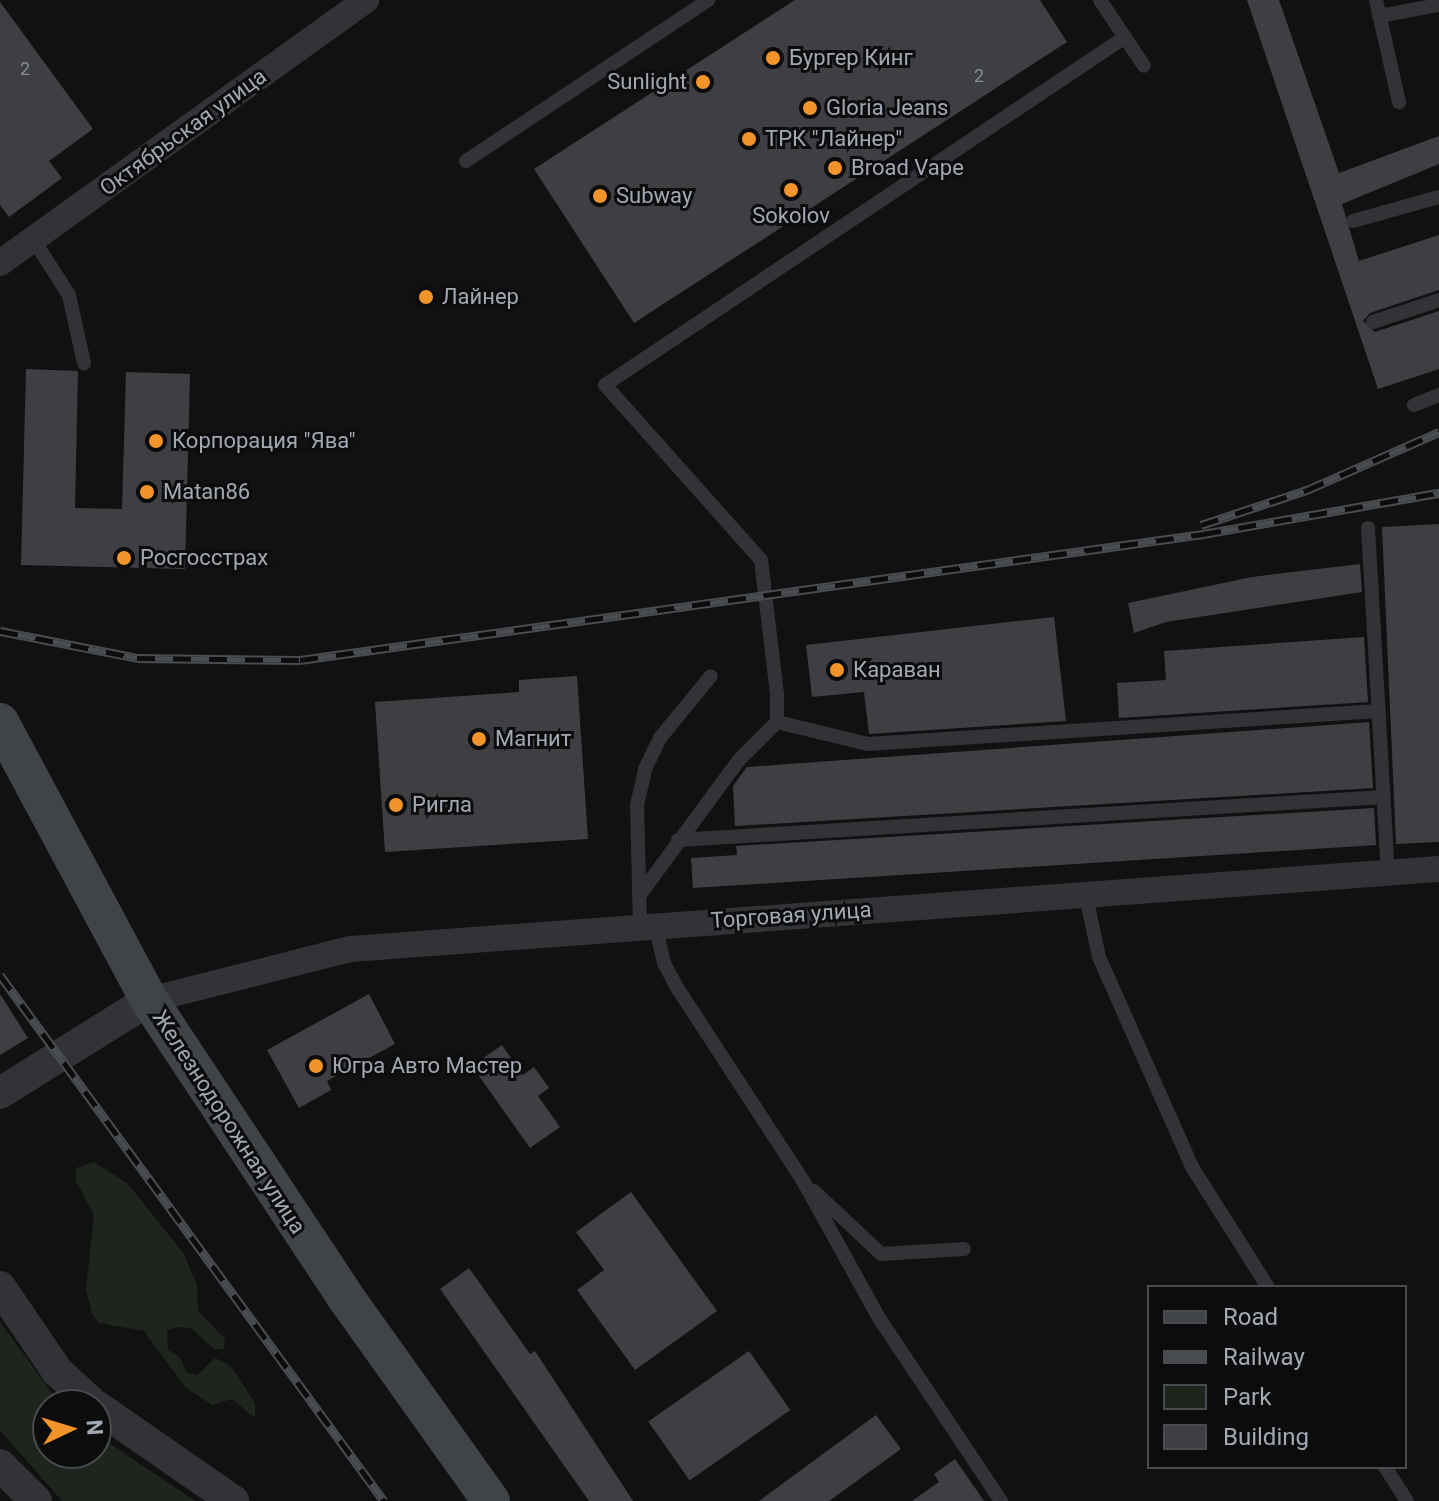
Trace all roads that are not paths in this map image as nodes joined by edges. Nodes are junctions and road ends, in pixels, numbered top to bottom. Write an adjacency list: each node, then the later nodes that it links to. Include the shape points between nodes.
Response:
1 (366, 0): 13 (street, Октябрьская улица)
2 (708, 0): 10 (lane)
3 (1100, 0): 7 (lane)
4 (1376, 0): 6 (lane)
5 (1439, 5): 6 (lane)
6 (1379, 16): 9 (lane)
7 (1125, 37): 8 (lane); 24 (lane, via 605,385 761,560)
8 (1144, 66)
9 (1399, 102)
10 (466, 161)
11 (1439, 197): 12 (lane)
12 (1353, 221)
13 (33, 239): 14 (street, Октябрьская улица); 17 (lane, via 69,295)
14 (0, 263)
15 (1439, 300): 16 (lane)
16 (1373, 322)
17 (84, 363)
18 (1439, 395): 19 (lane)
19 (1414, 405)
20 (1368, 528): 22 (lane)
21 (711, 676): 29 (lane, via 660,738 645,769 637,805)
22 (1379, 711): 24 (lane, via 868,744); 25 (lane)
23 (0, 722): 32 (main road, Железнодорожная улица)
24 (777, 722): 26 (lane, via 738,761)
25 (1384, 797): 26 (lane); 28 (lane)
26 (678, 840): 29 (lane)
27 (1439, 869): 28 (street, Торговая улица)
28 (1388, 873): 30 (street, Торговая улица)
29 (639, 896): 31 (lane)
30 (1086, 896): 31 (street, Торговая улица); 36 (lane, via 1099,957 1192,1167)
31 (648, 925): 32 (street, Торговая улица, via 351,949); 34 (lane, via 678,989)
32 (149, 1000): 33 (street); 44 (main road, Железнодорожная улица, via 344,1295)
33 (0, 1093)
34 (802, 1179): 35 (lane, via 881,1254); 45 (lane, via 879,1318)
35 (964, 1249)
36 (1267, 1285)
37 (0, 1287): 38 (street, via 57,1371)
38 (77, 1389)
39 (112, 1418): 43 (street)
40 (0, 1465): 42 (street)
41 (1386, 1469): 46 (lane)
42 (36, 1501)
43 (233, 1501)
44 (491, 1501)
45 (1001, 1501)
46 (1407, 1501)

